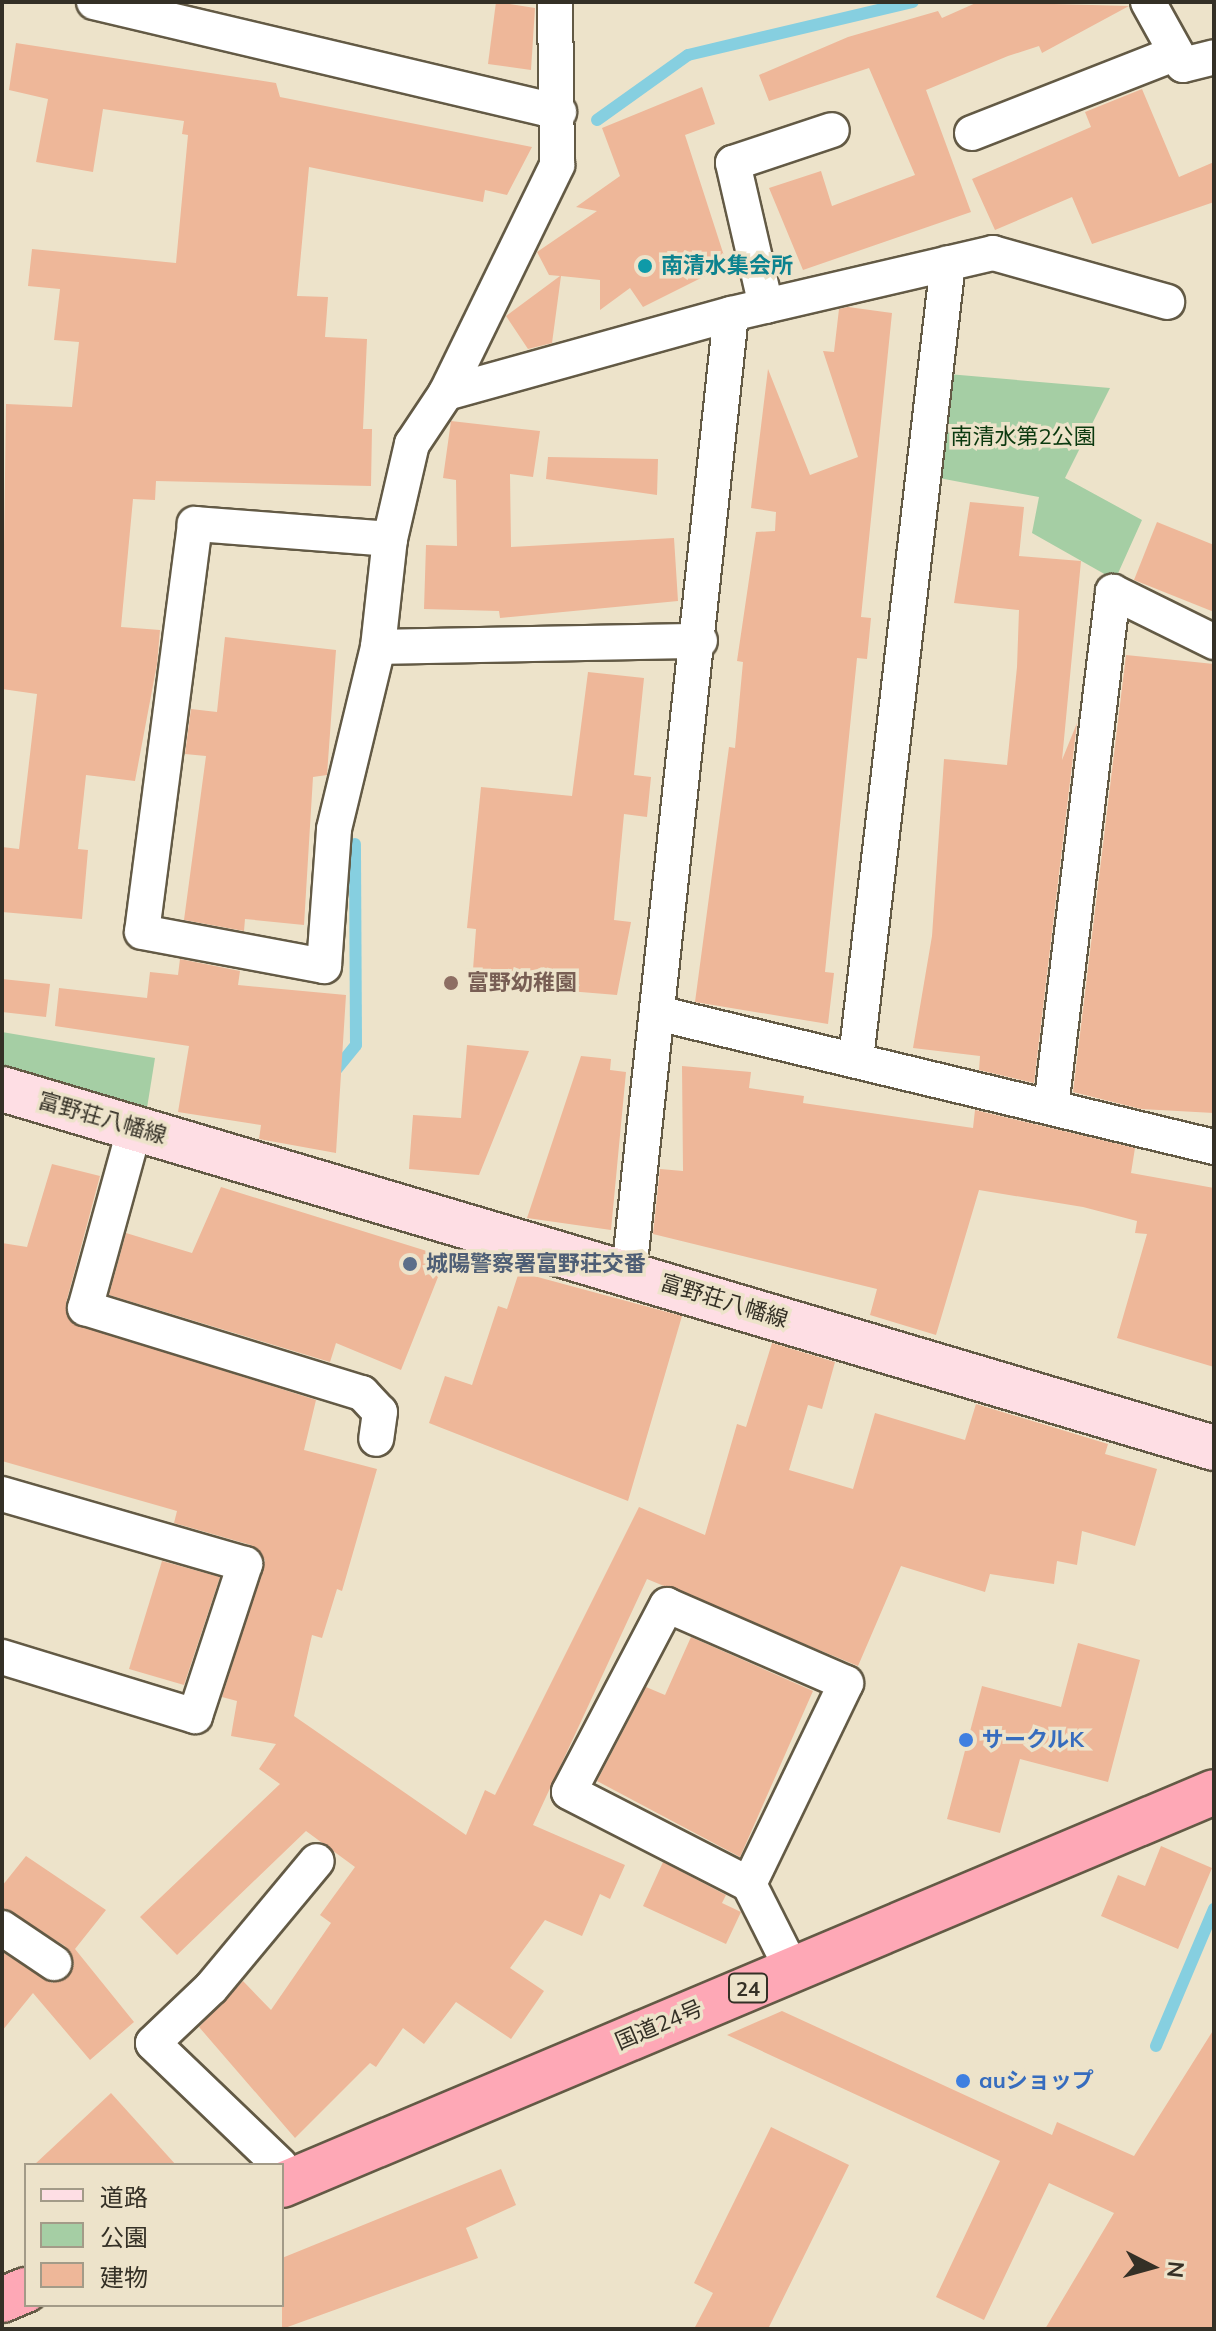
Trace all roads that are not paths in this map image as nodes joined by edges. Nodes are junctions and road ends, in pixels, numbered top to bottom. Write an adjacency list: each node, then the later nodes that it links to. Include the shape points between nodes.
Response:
1 (94, 2): 6 (street)
2 (555, 2): 6 (street)
3 (1148, 2): 4 (street)
4 (1176, 53): 5 (street, via 1183,65); 8 (street)
5 (1214, 57)
6 (559, 112): 13 (street, via 557,165)
7 (832, 130): 11 (street, via 733,163)
8 (972, 133)
9 (948, 263): 10 (street, via 993,253); 11 (street); 19 (street)
10 (1167, 302)
11 (766, 306): 12 (street)
12 (731, 314): 13 (street); 15 (street)
13 (446, 393): 14 (street, via 412,444)
14 (390, 539): 17 (street); 17 (street, via 195,524 142,932 324,966 334,829)
15 (700, 641): 17 (street); 18 (street)
16 (1214, 642): 21 (street, via 1113,592)
17 (378, 647)
18 (661, 1014): 19 (street); 24 (street)
19 (856, 1059): 21 (street)
20 (2, 1089): 22 (main road, 富野荘八幡線)
21 (1051, 1107): 23 (street)
22 (135, 1127): 24 (main road, 富野荘八幡線); 25 (street, via 85,1308 362,1393 380,1412)
23 (1214, 1147)
24 (629, 1272): 26 (main road, 富野荘八幡線)
25 (376, 1439)
26 (1214, 1448)
27 (2, 1494): 28 (street, via 245,1564 195,1716)
28 (2, 1657)
29 (1214, 1792): 34 (highway, 国道24号 / 24)
30 (317, 1861): 35 (street, via 211,1988 153,2043)
31 (749, 1884): 31 (street, via 569,1792 667,1605 846,1683); 34 (street)
32 (2, 1928): 33 (street)
33 (54, 1963)
34 (792, 1969): 36 (highway, 国道24号 / 24)
35 (274, 2163)
36 (285, 2174)
37 (24, 2291): 38 (highway)
38 (2, 2300)

